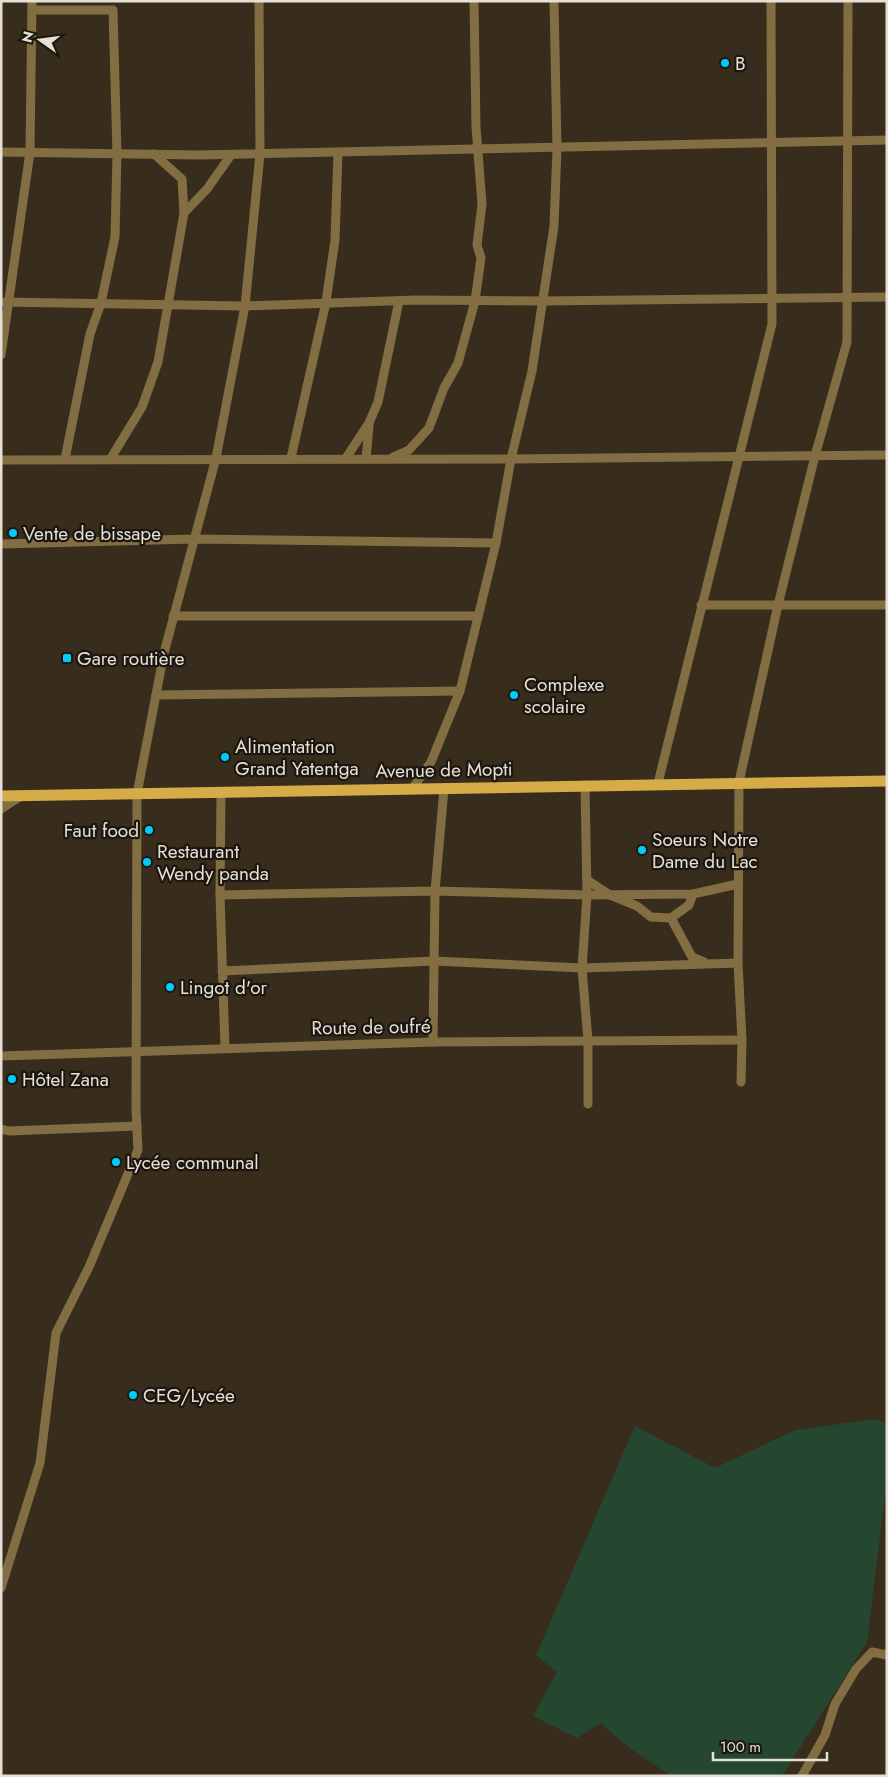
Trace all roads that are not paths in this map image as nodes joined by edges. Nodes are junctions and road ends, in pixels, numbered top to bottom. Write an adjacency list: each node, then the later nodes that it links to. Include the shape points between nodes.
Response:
1 (259, 1): 17 (street)
2 (474, 1): 11 (street)
3 (554, 1): 10 (street)
4 (771, 1): 9 (street)
5 (848, 1): 8 (street)
6 (32, 6): 13 (street); 15 (street, via 113,10)
7 (887, 140): 8 (street)
8 (848, 141): 9 (street); 21 (street)
9 (772, 142): 10 (street); 22 (street)
10 (557, 149): 11 (street); 25 (street, via 554,226)
11 (478, 150): 14 (street); 24 (street, via 482,204 477,245 481,258)
12 (1, 152): 13 (street)
13 (30, 152): 15 (street); 26 (street)
14 (338, 153): 17 (street); 28 (street, via 335,240)
15 (117, 154): 16 (street); 27 (street, via 115,237)
16 (154, 154): 18 (street); 19 (street, via 182,179)
17 (260, 154): 18 (street); 30 (street)
18 (231, 155): 19 (street, via 207,189)
19 (184, 213): 29 (street)
20 (887, 297): 21 (street)
21 (847, 298): 22 (street); 35 (street, via 847,342)
22 (774, 300): 25 (street); 34 (street, via 772,324)
23 (399, 301): 24 (street); 28 (street); 32 (street, via 378,402)
24 (475, 301): 25 (street); 42 (street, via 458,363 428,428 409,450)
25 (543, 301): 44 (street, via 532,371)
26 (6, 302): 27 (street); 31 (street)
27 (101, 302): 29 (street); 41 (street, via 90,334)
28 (326, 302): 30 (street); 38 (street)
29 (168, 304): 30 (street); 36 (street, via 158,362 142,407)
30 (245, 306): 37 (street)
31 (1, 355)
32 (369, 423): 39 (street); 40 (street)
33 (887, 455): 35 (street)
34 (739, 456): 35 (street); 44 (street); 48 (street)
35 (815, 456): 49 (street)
36 (111, 458): 37 (street); 41 (street)
37 (216, 458): 38 (street); 45 (street)
38 (291, 458): 39 (street)
39 (346, 458): 40 (street)
40 (366, 458): 42 (street)
41 (65, 459): 43 (street)
42 (389, 459): 44 (street)
43 (1, 460)
44 (511, 460): 46 (street)
45 (194, 539): 46 (street); 47 (street); 51 (street)
46 (496, 543): 52 (street)
47 (1, 544)
48 (702, 605): 49 (street); 57 (street)
49 (778, 605): 50 (street); 56 (street)
50 (887, 605)
51 (173, 616): 52 (street); 54 (street)
52 (478, 616): 53 (street)
53 (460, 691): 54 (street); 59 (street, via 431,762)
54 (156, 695): 62 (street)
55 (886, 779): 56 (main road, Avenue de Mopti)
56 (739, 782): 57 (main road, Avenue de Mopti); 67 (street)
57 (658, 783): 58 (main road, Avenue de Mopti)
58 (585, 784): 60 (main road, Avenue de Mopti); 66 (street)
59 (412, 788): 60 (main road, Avenue de Mopti); 61 (main road, Avenue de Mopti)
60 (444, 789): 68 (street)
61 (221, 793): 62 (main road, Avenue de Mopti); 70 (street)
62 (137, 794): 64 (main road, Avenue de Mopti); 83 (street)
63 (1, 796): 64 (main road, Avenue de Mopti)
64 (22, 796): 65 (street)
65 (1, 809)
66 (587, 880): 71 (street); 72 (street)
67 (738, 884): 69 (street); 75 (street)
68 (435, 891): 70 (street); 71 (street); 74 (street)
69 (693, 894): 72 (street); 73 (street, via 689,905)
70 (220, 895): 78 (street)
71 (587, 895): 72 (street); 77 (street)
72 (610, 895): 73 (street, via 637,906 651,917)
73 (671, 918): 76 (street, via 692,957)
74 (434, 961): 77 (street); 78 (street); 81 (street)
75 (738, 963): 76 (street); 79 (street)
76 (709, 964): 77 (street)
77 (582, 968): 80 (street)
78 (222, 971): 82 (street)
79 (742, 1040): 80 (street, Route de oufré); 85 (street)
80 (588, 1041): 81 (street, Route de oufré); 86 (street)
81 (433, 1042): 82 (street, Route de oufré)
82 (225, 1047): 83 (street, Route de oufré)
83 (136, 1051): 84 (street, Route de oufré); 87 (street)
84 (1, 1056)
85 (741, 1082)
86 (588, 1104)
87 (137, 1126): 88 (street); 89 (street, via 138,1150 89,1267 56,1333 40,1463)
88 (1, 1130)
89 (1, 1588)
90 (887, 1655): 91 (street, via 872,1652 856,1669 835,1704 825,1735)
91 (802, 1776)

